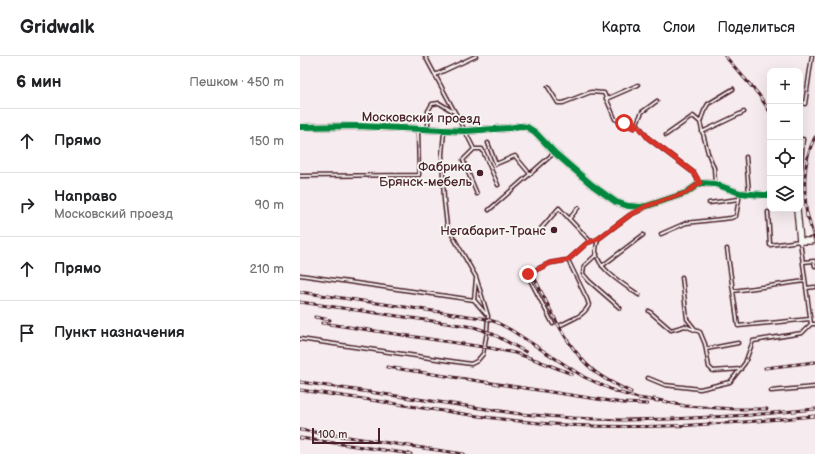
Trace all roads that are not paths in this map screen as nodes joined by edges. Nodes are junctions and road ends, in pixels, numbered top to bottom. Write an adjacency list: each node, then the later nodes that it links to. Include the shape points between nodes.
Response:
1 (425, 56): 4 (lane)
2 (476, 56): 4 (lane)
3 (812, 56): 10 (lane)
4 (436, 75): 11 (lane)
5 (638, 85): 8 (lane)
6 (548, 88): 8 (lane, via 558,102 562,103 591,92 604,93)
7 (733, 88): 13 (lane, via 708,104)
8 (606, 98): 14 (lane, via 615,119 634,128)
9 (657, 101): 14 (lane, via 642,112)
10 (805, 104)
11 (456, 112): 17 (lane, via 439,103 432,104 428,112); 19 (lane)
12 (744, 112): 20 (lane)
13 (700, 122): 20 (lane); 21 (lane, via 693,116)
14 (636, 123): 28 (lane, via 648,138 694,173)
15 (300, 127): 16 (street, Московский проезд)
16 (418, 129): 17 (street, Московский проезд); 27 (lane, via 419,175)
17 (428, 130): 18 (street, Московский проезд)
18 (444, 131): 19 (street, Московский проезд); 56 (lane, via 442,154 447,226)
19 (465, 131): 23 (lane); 24 (street, Московский проезд, via 527,127)
20 (702, 132): 29 (lane, via 714,168)
21 (666, 135)
22 (488, 143): 26 (lane, via 496,164 515,156)
23 (474, 149): 30 (lane, via 482,149); 31 (lane, via 463,160)
24 (555, 153): 26 (lane); 36 (street, Московский проезд, via 616,202 628,206)
25 (746, 157): 32 (lane)
26 (530, 174): 38 (lane)
27 (300, 176)
28 (700, 183): 29 (street); 36 (street, Московский проезд, via 686,193)
29 (715, 184): 34 (street)
30 (498, 185)
31 (477, 194)
32 (749, 194): 33 (street); 34 (street)
33 (767, 195)
34 (740, 196): 35 (lane); 43 (lane, via 736,216 686,223)
35 (709, 203)
36 (647, 206): 45 (lane, via 630,215)
37 (578, 208): 41 (lane)
38 (489, 210)
39 (768, 212): 48 (lane, via 770,245)
40 (797, 212): 48 (street)
41 (569, 219): 42 (lane, via 559,208); 47 (lane)
42 (538, 232)
43 (661, 234)
44 (643, 235): 53 (lane)
45 (598, 239): 47 (lane); 50 (lane)
46 (815, 240): 48 (street)
47 (590, 241): 51 (lane)
48 (800, 241): 52 (lane)
49 (727, 249): 61 (lane)
50 (597, 254): 53 (lane); 64 (lane, via 584,266 583,274)
51 (568, 260): 68 (lane, via 550,263 528,274); 71 (lane, via 589,305 579,316)
52 (803, 262): 54 (lane, via 814,261); 58 (lane)
53 (602, 266): 62 (lane)
54 (815, 266)
55 (300, 276): 63 (lane)
56 (476, 277): 63 (lane); 66 (lane)
57 (682, 278): 72 (lane, via 687,318)
58 (805, 281): 60 (lane); 61 (lane)
59 (815, 287): 60 (lane)
60 (806, 288): 67 (lane)
61 (733, 291): 67 (lane, via 738,326)
62 (639, 295)
63 (474, 300): 66 (lane)
64 (620, 308)
65 (649, 312): 72 (lane, via 671,330 685,326)
66 (488, 316): 73 (lane, via 483,354 471,364)
67 (810, 319): 69 (lane)
68 (553, 324)
69 (811, 324): 70 (lane); 76 (lane, via 802,333 753,341)
70 (815, 324)
71 (562, 325)
72 (696, 330): 75 (lane, via 700,332)
73 (300, 339)
74 (738, 342): 75 (lane)
75 (706, 349): 76 (lane, via 709,367 713,371)
76 (741, 369): 77 (lane, via 730,382 700,389 665,385)
77 (648, 378)
78 (815, 387): 79 (lane)
79 (771, 391)

